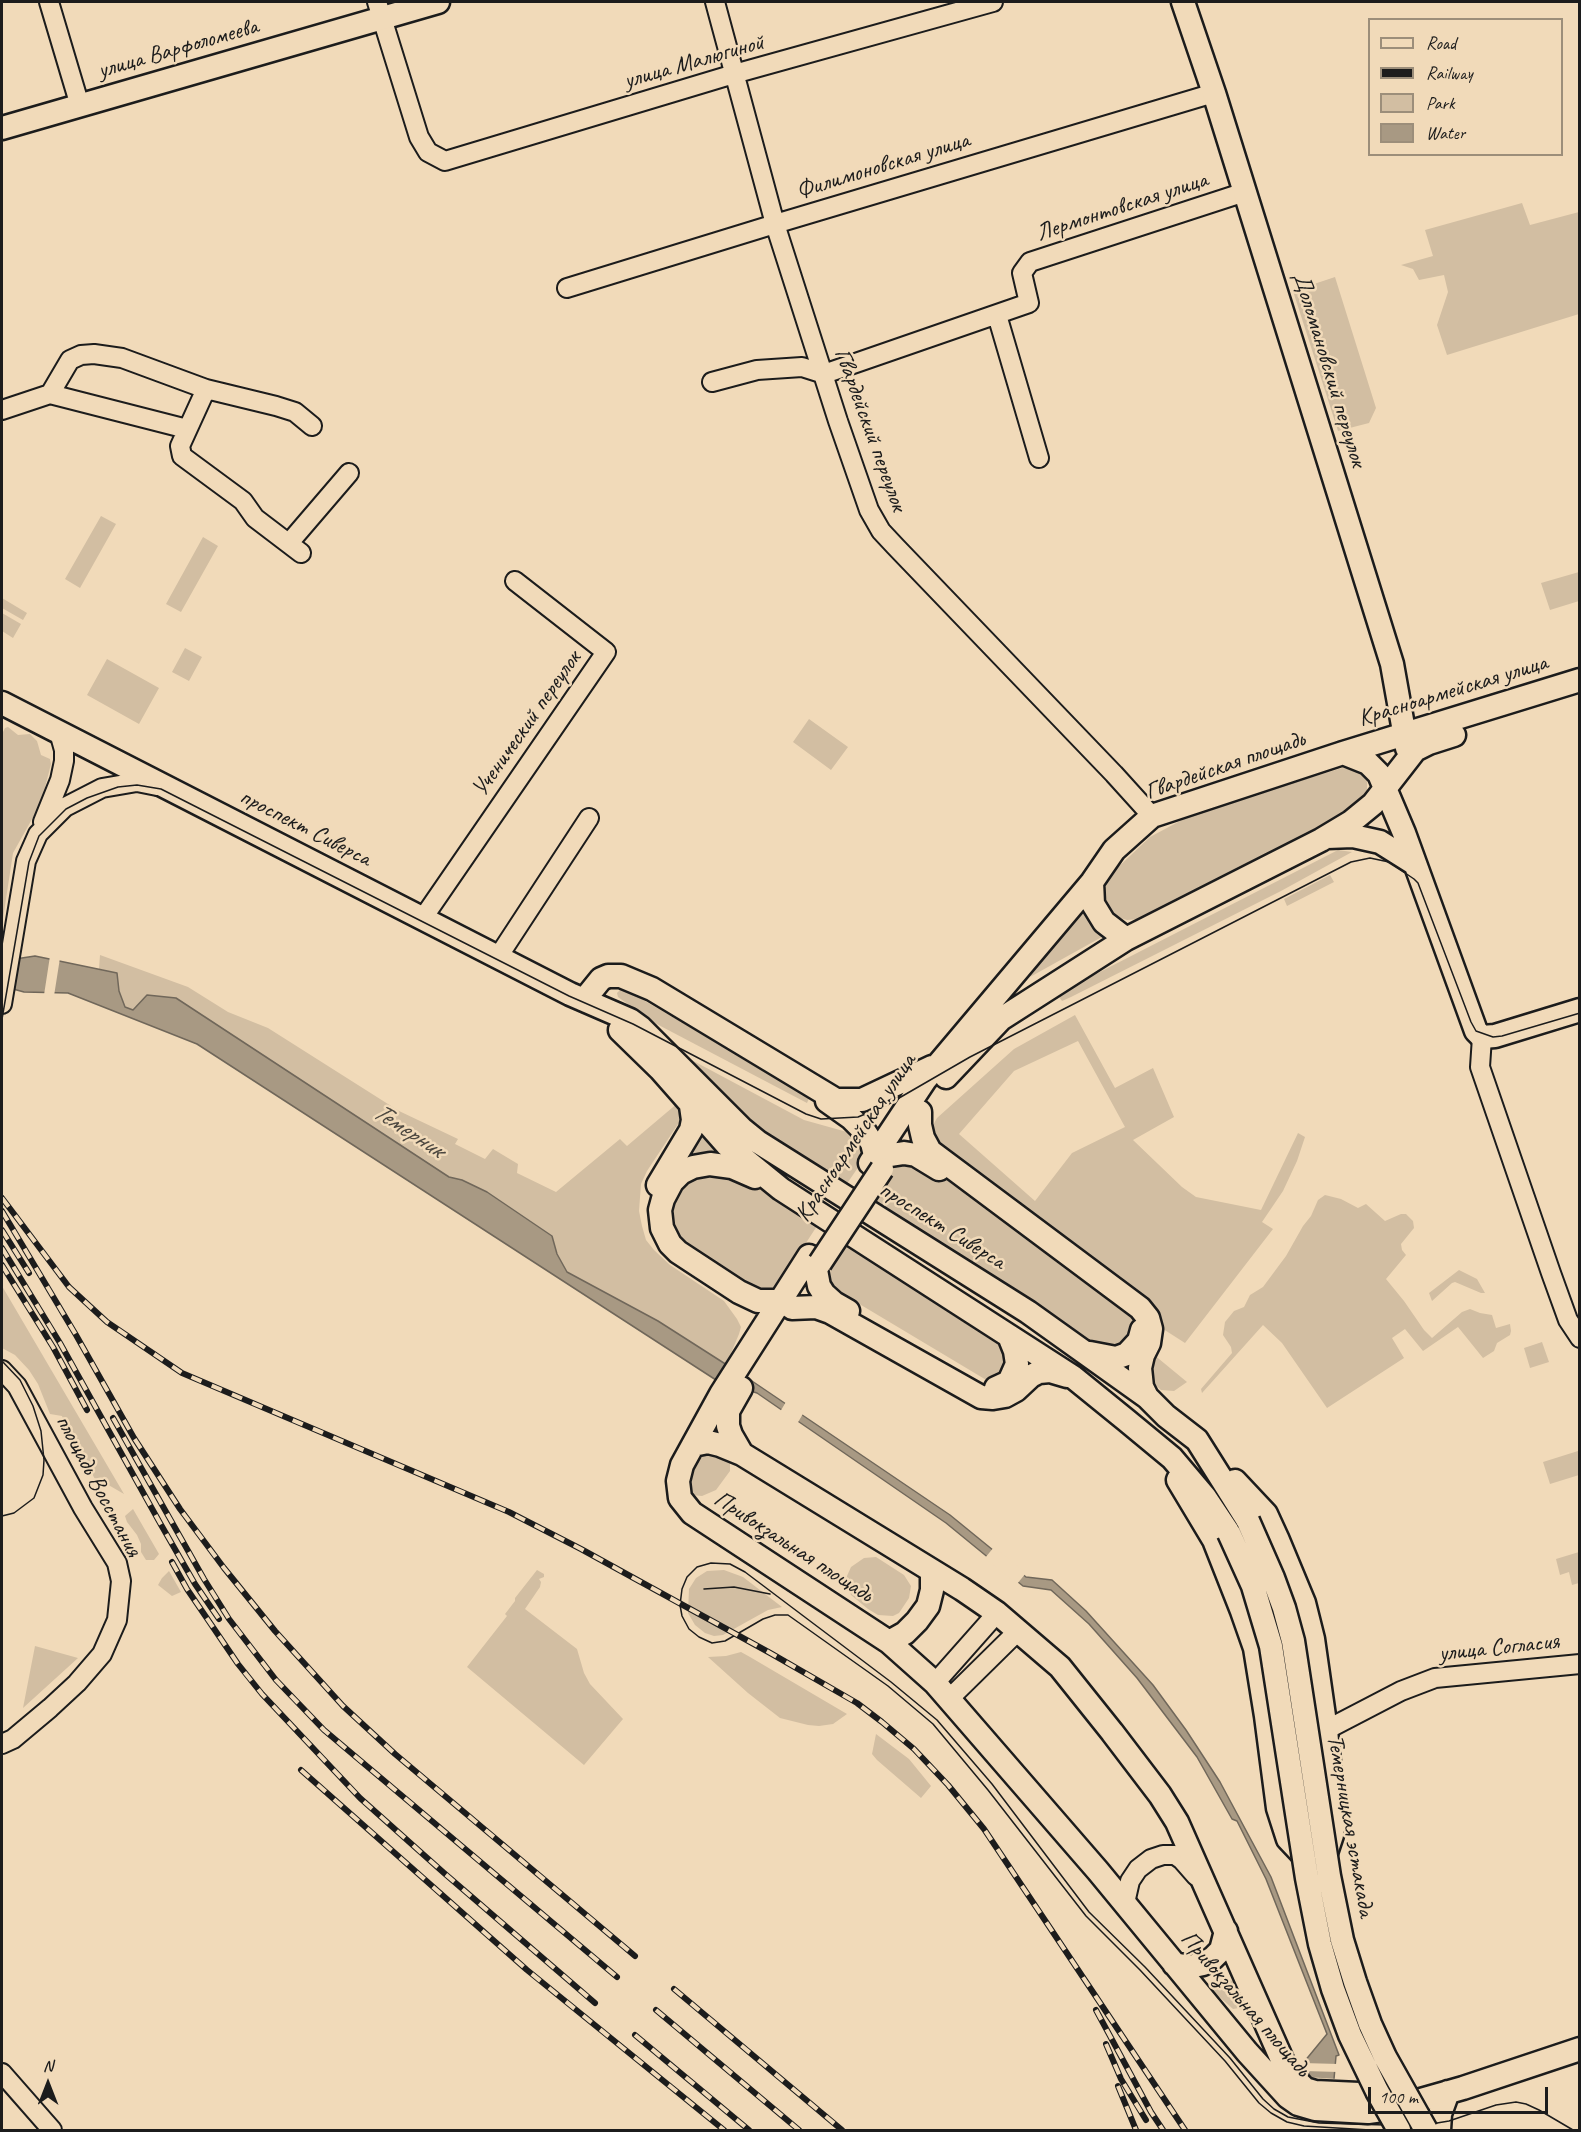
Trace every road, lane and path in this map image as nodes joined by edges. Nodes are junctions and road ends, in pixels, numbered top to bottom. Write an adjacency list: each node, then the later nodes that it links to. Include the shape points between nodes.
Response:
1 (49, 2): 9 (street)
2 (438, 2): 6 (main road, улица Варфоломеева)
3 (715, 2): 7 (street, Гвардейский переулок)
4 (993, 2): 7 (street, улица Малюгиной)
5 (1183, 2): 8 (main road, Доломановский переулок)
6 (380, 10): 7 (street, улица Малюгиной, via 419,137 428,152 445,161); 9 (main road, улица Варфоломеева)
7 (734, 74): 12 (street, Гвардейский переулок)
8 (1214, 93): 11 (main road, Доломановский переулок); 12 (street, Филимоновская улица)
9 (80, 106): 10 (main road, улица Варфоломеева)
10 (2, 128)
11 (1245, 192): 14 (street, Лермонтовская улица, via 1030,262 1022,273 1029,303); 29 (main road, Доломановский переулок, via 1392,664)
12 (775, 224): 13 (street, Филимоновская улица); 15 (street, Гвардейский переулок)
13 (567, 288)
14 (997, 315): 15 (street, Лермонтовская улица); 22 (street)
15 (824, 374): 16 (street, via 802,367 757,370); 36 (street, Гвардейский переулок, via 868,508 881,531)
16 (712, 382)
17 (206, 389): 18 (street, via 122,358 94,354 70,360); 20 (street, via 295,412); 21 (street)
18 (50, 394): 19 (street); 21 (street)
19 (2, 410)
20 (312, 426)
21 (187, 429): 23 (street, via 179,448 182,456 243,501 255,518 295,548)
22 (1039, 459)
23 (348, 473)
24 (515, 581): 42 (street, Ученический переулок, via 606,652)
25 (1580, 680): 29 (main road, Красноармейская улица)
26 (1580, 697): 32 (main road, Красноармейская улица, via 1429,743)
27 (2, 704): 28 (main road, проспект Сиверса)
28 (59, 732): 31 (main road, проспект Сиверса); 38 (street, via 64,761 57,790)
29 (1406, 733): 30 (main road, Красноармейская улица); 32 (main road, Доломановский переулок)
30 (1343, 753): 35 (main road, Гвардейская площадь, via 1372,766); 36 (main road, Гвардейская площадь)
31 (104, 756): 33 (main road, проспект Сиверса); 34 (street, via 107,771)
32 (1408, 759): 35 (main road)
33 (161, 786): 34 (street, via 137,782); 42 (main road, проспект Сиверса)
34 (102, 788): 38 (street, via 64,807)
35 (1386, 789): 39 (main road, via 1352,822); 40 (main road, Гвардейская площадь)
36 (1152, 816): 41 (main road, Гвардейская площадь, via 1113,850)
37 (589, 818): 44 (street)
38 (38, 834): 47 (street, via 27,861)
39 (1326, 837): 40 (main road, via 1380,842); 43 (main road)
40 (1415, 864): 49 (main road, via 1476,1031)
41 (1092, 882): 43 (main road, via 1093,904 1104,922); 50 (main road, Красноармейская улица)
42 (423, 918): 44 (main road, проспект Сиверса)
43 (1126, 939): 52 (main road, Красноармейская улица, via 1001,1019 935,1088)
44 (498, 957): 46 (main road, проспект Сиверса)
45 (637, 983): 46 (main road, via 621,976 608,976 596,983); 50 (main road, via 836,1100 862,1100); 53 (main road, via 845,1113 865,1131)
46 (584, 1000): 51 (main road, проспект Сиверса, via 636,1045); 60 (main road, проспект Сиверса, via 641,1028 758,1142)
47 (2, 1004)
48 (1580, 1010): 49 (main road, via 1505,1034)
49 (1482, 1037): 57 (street, via 1480,1067)
50 (939, 1064): 53 (main road, Красноармейская улица, via 925,1080)
51 (691, 1106): 54 (main road, проспект Сиверса, via 727,1145); 59 (main road, via 691,1130 653,1196 653,1229 674,1261 747,1312 753,1322)
52 (920, 1112): 53 (main road, Красноармейская улица); 63 (main road, via 923,1138 930,1151 1140,1308 1148,1318 1149,1343 1140,1368)
53 (880, 1161): 55 (main road, Красноармейская улица); 60 (main road, via 910,1154 927,1160 1137,1316 1142,1332 1136,1347 1127,1354 1105,1358)
54 (781, 1189): 56 (main road, via 732,1167 710,1164 681,1173 672,1182 660,1210 662,1228 678,1252 739,1292 759,1301); 58 (main road, проспект Сиверса)
55 (815, 1263): 56 (main road, Красноармейская улица); 58 (main road, via 819,1286 834,1303 983,1387 994,1389 1012,1378 1017,1364)
56 (786, 1304): 59 (main road, Красноармейская улица); 62 (main road, via 830,1312 981,1397 1005,1396 1039,1372)
57 (1577, 1328)
58 (1009, 1336): 62 (main road, проспект Сиверса)
59 (755, 1349): 64 (main road, Красноармейская улица)
60 (1085, 1351): 63 (main road, проспект Сиверса)
61 (2, 1370): 77 (street, площадь Восстания, via 18,1386 82,1508 117,1563 121,1581 117,1620 102,1654 77,1683)
62 (1073, 1377): 65 (main road, проспект Сиверса)
63 (1146, 1397): 66 (main road, проспект Сиверса)
64 (727, 1398): 67 (main road, Красноармейская улица); 68 (main road, via 730,1435)
65 (1138, 1429): 69 (main road, проспект Сиверса); 78 (main road, via 1172,1470 1214,1540 1255,1648 1278,1808 1288,1839)
66 (1197, 1440): 69 (main road, проспект Сиверса); 76 (main road, via 1266,1514 1277,1538 1304,1603)
67 (693, 1444): 68 (main road, Привокзальная площадь, via 720,1444); 73 (main road, Привокзальная площадь, via 678,1481 680,1498 692,1513)
68 (742, 1454): 70 (main road, Привокзальная площадь)
69 (1239, 1527): 92 (main road, Темерницкая эстакада, bridge, via 1271,1646 1320,1944 1350,2034); 93 (main road, Темерницкая эстакада, bridge, via 1274,1578 1293,1641 1342,1940 1370,2025)
70 (932, 1572): 71 (main road, Привокзальная площадь); 73 (main road, via 928,1606 905,1633)
71 (997, 1613): 72 (main road, Привокзальная площадь); 75 (street)
72 (1018, 1631): 75 (street); 79 (main road, Привокзальная площадь, via 1060,1667 1160,1795 1177,1822)
73 (889, 1642): 75 (main road, Привокзальная площадь)
74 (1580, 1664): 76 (street, улица Согласия, via 1435,1678)
75 (943, 1691): 80 (main road, Привокзальная площадь)
76 (1326, 1730): 78 (main road, via 1334,1815 1332,1835)
77 (7, 1741)
78 (1315, 1855): 90 (main road, via 1329,1887 1352,1983 1368,2026)
79 (1206, 1889): 80 (street, Привокзальная площадь, via 1182,1860 1175,1855 1163,1855 1138,1869 1130,1881); 81 (main road, Привокзальная площадь)
80 (1125, 1903): 82 (main road, Привокзальная площадь)
81 (1226, 1931): 82 (main road, via 1221,1950 1214,1958 1189,1967); 83 (main road, Привокзальная площадь)
82 (1174, 1964): 84 (main road, Привокзальная площадь)
83 (1242, 1969): 84 (main road, via 1222,1961 1214,1964 1205,1972); 89 (main road, Привокзальная площадь, via 1287,2071)
84 (1202, 1996): 89 (main road, Привокзальная площадь, via 1288,2097 1298,2104)
85 (1580, 2036): 88 (main road, via 1460,2076)
86 (1580, 2049): 88 (main road)
87 (2, 2073): 91 (street)
88 (1438, 2088): 90 (main road, Привокзальная площадь); 94 (main road)
89 (1310, 2099): 90 (main road, Привокзальная площадь)
90 (1384, 2100): 92 (main road); 93 (main road)
91 (52, 2130)
92 (1400, 2130)
93 (1424, 2130)
94 (1439, 2130)

